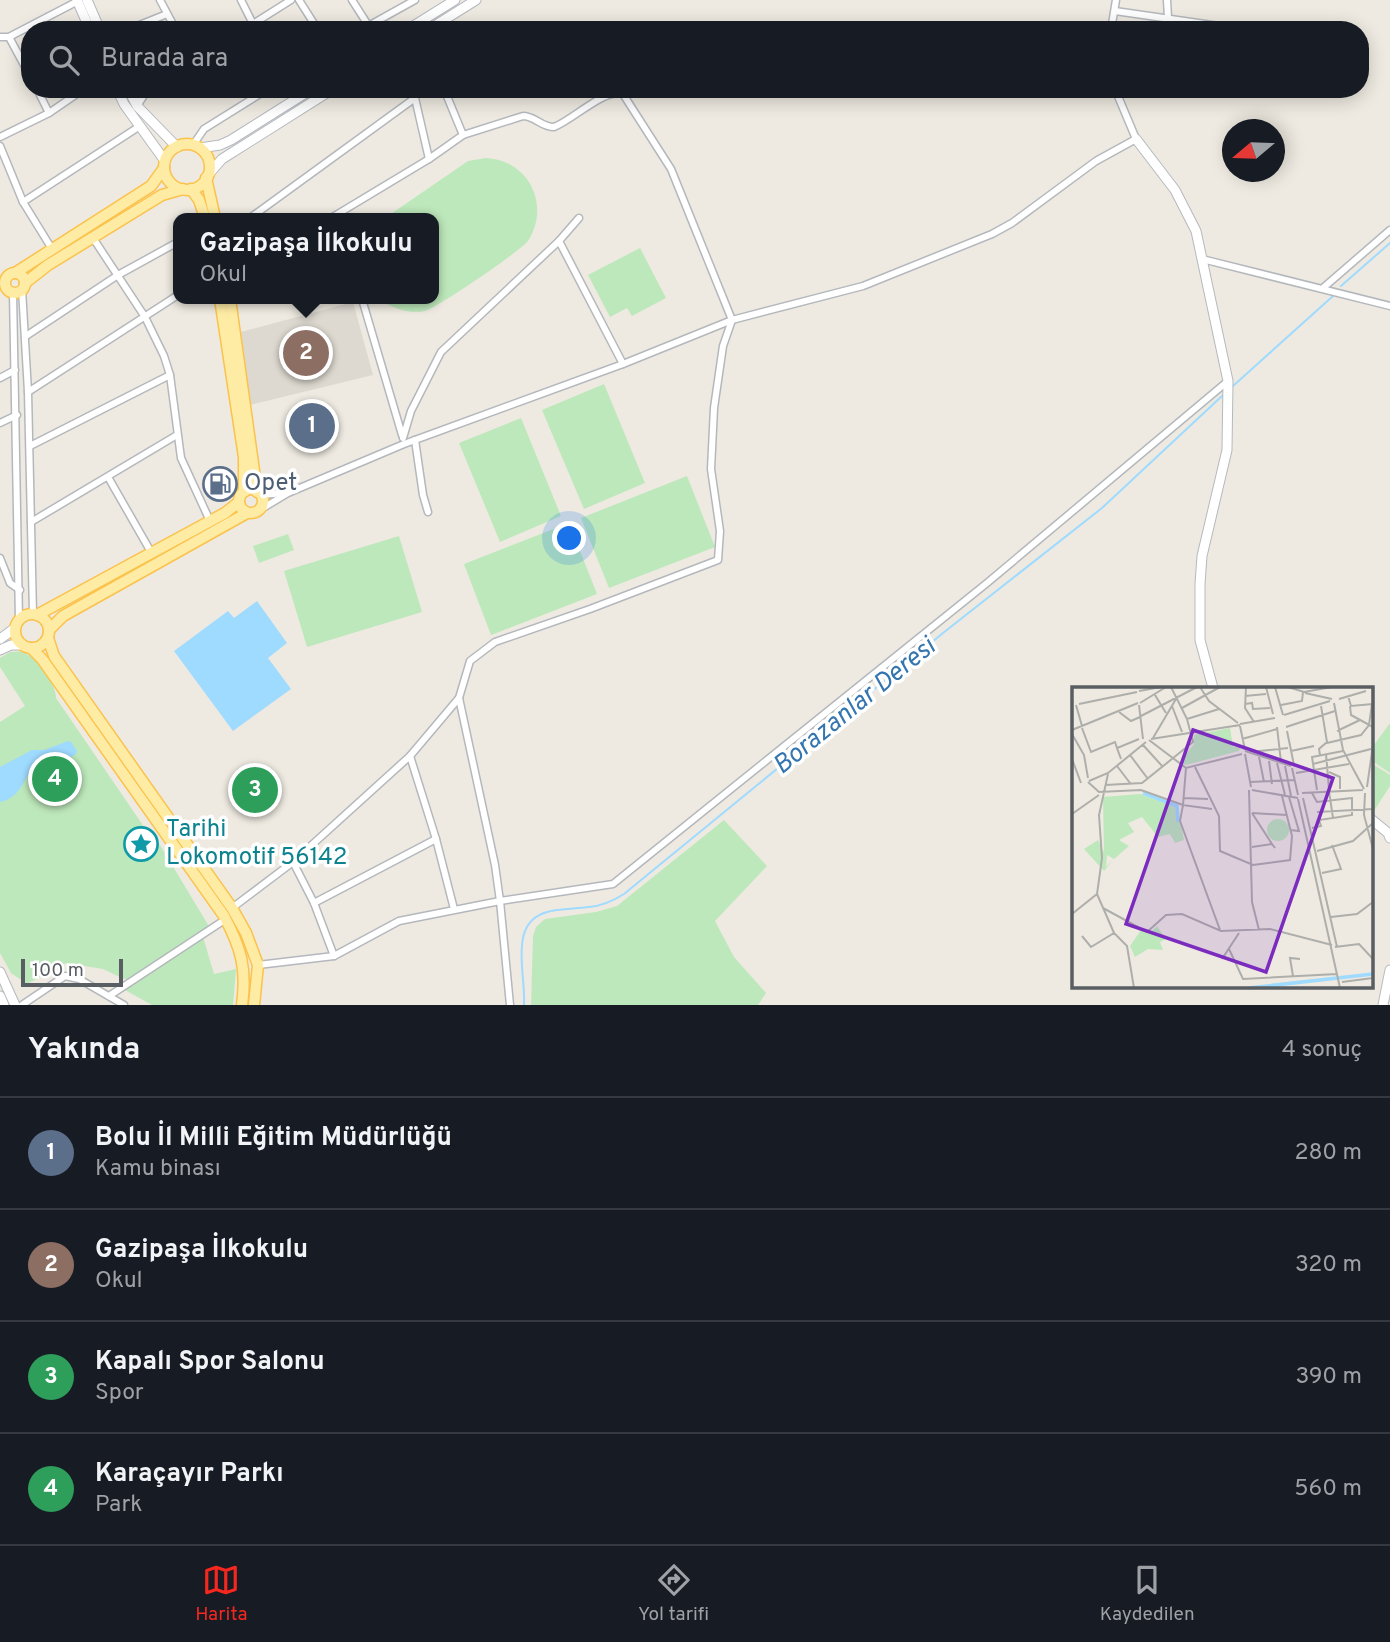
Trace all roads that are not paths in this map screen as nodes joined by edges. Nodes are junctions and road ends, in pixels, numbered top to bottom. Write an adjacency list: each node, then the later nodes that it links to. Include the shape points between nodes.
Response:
1 (77, 0): 17 (street); 18 (main road)
2 (87, 0): 19 (main road)
3 (160, 0): 15 (street)
4 (241, 0): 22 (street)
5 (291, 0): 23 (street)
6 (299, 0): 24 (street)
7 (352, 0): 25 (street)
8 (415, 0): 13 (street)
9 (455, 0): 27 (main road)
10 (476, 0): 28 (main road)
11 (1116, 0): 14 (street)
12 (1167, 0): 16 (street)
13 (405, 3): 26 (street)
14 (1115, 11): 16 (street); 29 (street)
15 (167, 14): 20 (street); 21 (street)
16 (1168, 18): 30 (street)
17 (38, 21)
18 (86, 21)
19 (96, 21)
20 (154, 21)
21 (171, 21)
22 (252, 21)
23 (263, 21)
24 (312, 21)
25 (365, 21)
26 (375, 21)
27 (421, 21)
28 (442, 21)
29 (1113, 21)
30 (1187, 21)
31 (21, 30): 33 (street)
32 (0, 37): 33 (street)
33 (9, 37): 34 (street)
34 (21, 59)
35 (42, 98): 50 (street)
36 (71, 98): 50 (street)
37 (123, 98): 51 (main road)
38 (133, 98): 49 (main road)
39 (142, 98): 49 (street)
40 (253, 98): 56 (street, via 204,128)
41 (298, 98): 56 (main road, via 231,140)
42 (318, 98): 60 (main road, via 222,159)
43 (415, 98): 65 (street)
44 (415, 98): 58 (street)
45 (448, 98): 52 (street)
46 (601, 98): 52 (street, via 554,127 523,116)
47 (627, 98): 84 (street, via 671,169)
48 (1119, 98): 54 (street)
49 (137, 106): 57 (main road)
50 (50, 113): 53 (street)
51 (140, 126): 59 (main road); 62 (street)
52 (463, 135): 58 (street)
53 (0, 137)
54 (1136, 139): 73 (main road, via 1187,209); 84 (street, via 1096,161 1012,223 973,243 863,286)
55 (0, 146): 62 (street)
56 (196, 146): 57 (main road); 60 (main road, via 208,159)
57 (177, 147): 59 (main road)
58 (429, 159): 66 (street)
59 (165, 164): 61 (main road, via 170,181); 72 (main road, via 151,186)
60 (207, 176): 61 (main road); 64 (main road)
61 (187, 189): 63 (main road, via 199,200); 69 (main road, via 162,195)
62 (23, 202): 72 (street)
63 (203, 213)
64 (214, 213)
65 (257, 213)
66 (341, 213)
67 (579, 218): 70 (street)
68 (1390, 230): 76 (street)
69 (93, 238): 74 (street); 77 (main road)
70 (559, 241): 86 (street); 96 (street, via 442,352 411,411)
71 (173, 245): 74 (street)
72 (52, 249): 75 (main road)
73 (1202, 259): 76 (street); 90 (main road)
74 (118, 275): 83 (street); 85 (street)
75 (7, 278): 77 (main road, via 5,285); 77 (main road, via 23,277)
76 (1323, 288): 82 (street)
77 (14, 291): 85 (street); 87 (street)
78 (173, 298): 83 (street)
79 (220, 304): 101 (main road, via 244,457)
80 (231, 304): 99 (main road)
81 (363, 304): 96 (street)
82 (1390, 306)
83 (145, 317): 88 (street); 91 (street)
84 (732, 320): 86 (street); 116 (street, via 723,346 714,408 711,468 720,531 718,560 495,642 470,661)
85 (26, 336): 91 (street)
86 (623, 364): 95 (street)
87 (15, 370): 89 (street); 92 (street)
88 (170, 375): 94 (street); 97 (street)
89 (0, 378)
90 (1228, 381): 115 (main road, via 1227,450 1202,556 1200,584 1200,640); 122 (street, via 987,583 613,884)
91 (28, 392): 97 (street)
92 (17, 415): 93 (street); 108 (street)
93 (0, 423)
94 (177, 435): 98 (street); 105 (street, via 181,458)
95 (415, 440): 96 (street); 103 (street)
96 (403, 441): 100 (street)
97 (30, 446): 104 (street)
98 (107, 477): 104 (street); 106 (street)
99 (259, 493): 100 (street); 101 (main road, via 252,490); 102 (main road, via 262,504)
100 (288, 493): 102 (street)
101 (241, 497): 102 (main road, via 241,508); 105 (main road)
102 (252, 512): 111 (main road, via 63,616)
103 (428, 512)
104 (31, 522): 109 (street)
105 (210, 522): 106 (main road)
106 (151, 552): 109 (main road)
107 (0, 558): 108 (street, via 10,583)
108 (20, 590): 110 (street)
109 (35, 614): 110 (main road, via 25,615); 111 (main road, via 44,619)
110 (17, 624): 112 (main road); 113 (main road, via 16,636)
111 (48, 634): 113 (main road, via 43,644); 124 (main road, via 54,656)
112 (0, 639)
113 (27, 647): 114 (main road, via 11,645); 126 (main road, via 42,659)
114 (0, 650)
115 (1213, 687)
116 (459, 698): 117 (street); 122 (street)
117 (410, 756): 120 (street); 121 (street)
118 (1372, 820): 119 (main road)
119 (1390, 838)
120 (436, 839): 123 (street); 125 (street)
121 (293, 862): 123 (street); 124 (street)
122 (500, 901): 125 (street); 139 (street)
123 (314, 903): 127 (street)
124 (232, 908): 128 (main road)
125 (454, 909): 127 (street, via 399,921)
126 (226, 919): 132 (street); 137 (main road, via 244,965)
127 (334, 956): 128 (street)
128 (258, 965): 138 (main road)
129 (1390, 970): 140 (main road)
130 (0, 972): 134 (main road)
131 (0, 996): 133 (main road)
132 (109, 996): 135 (street, via 65,976); 136 (street)
133 (4, 1005)
134 (15, 1005)
135 (22, 1005)
136 (124, 1005)
137 (242, 1005)
138 (254, 1005)
139 (510, 1005)
140 (1383, 1005)

